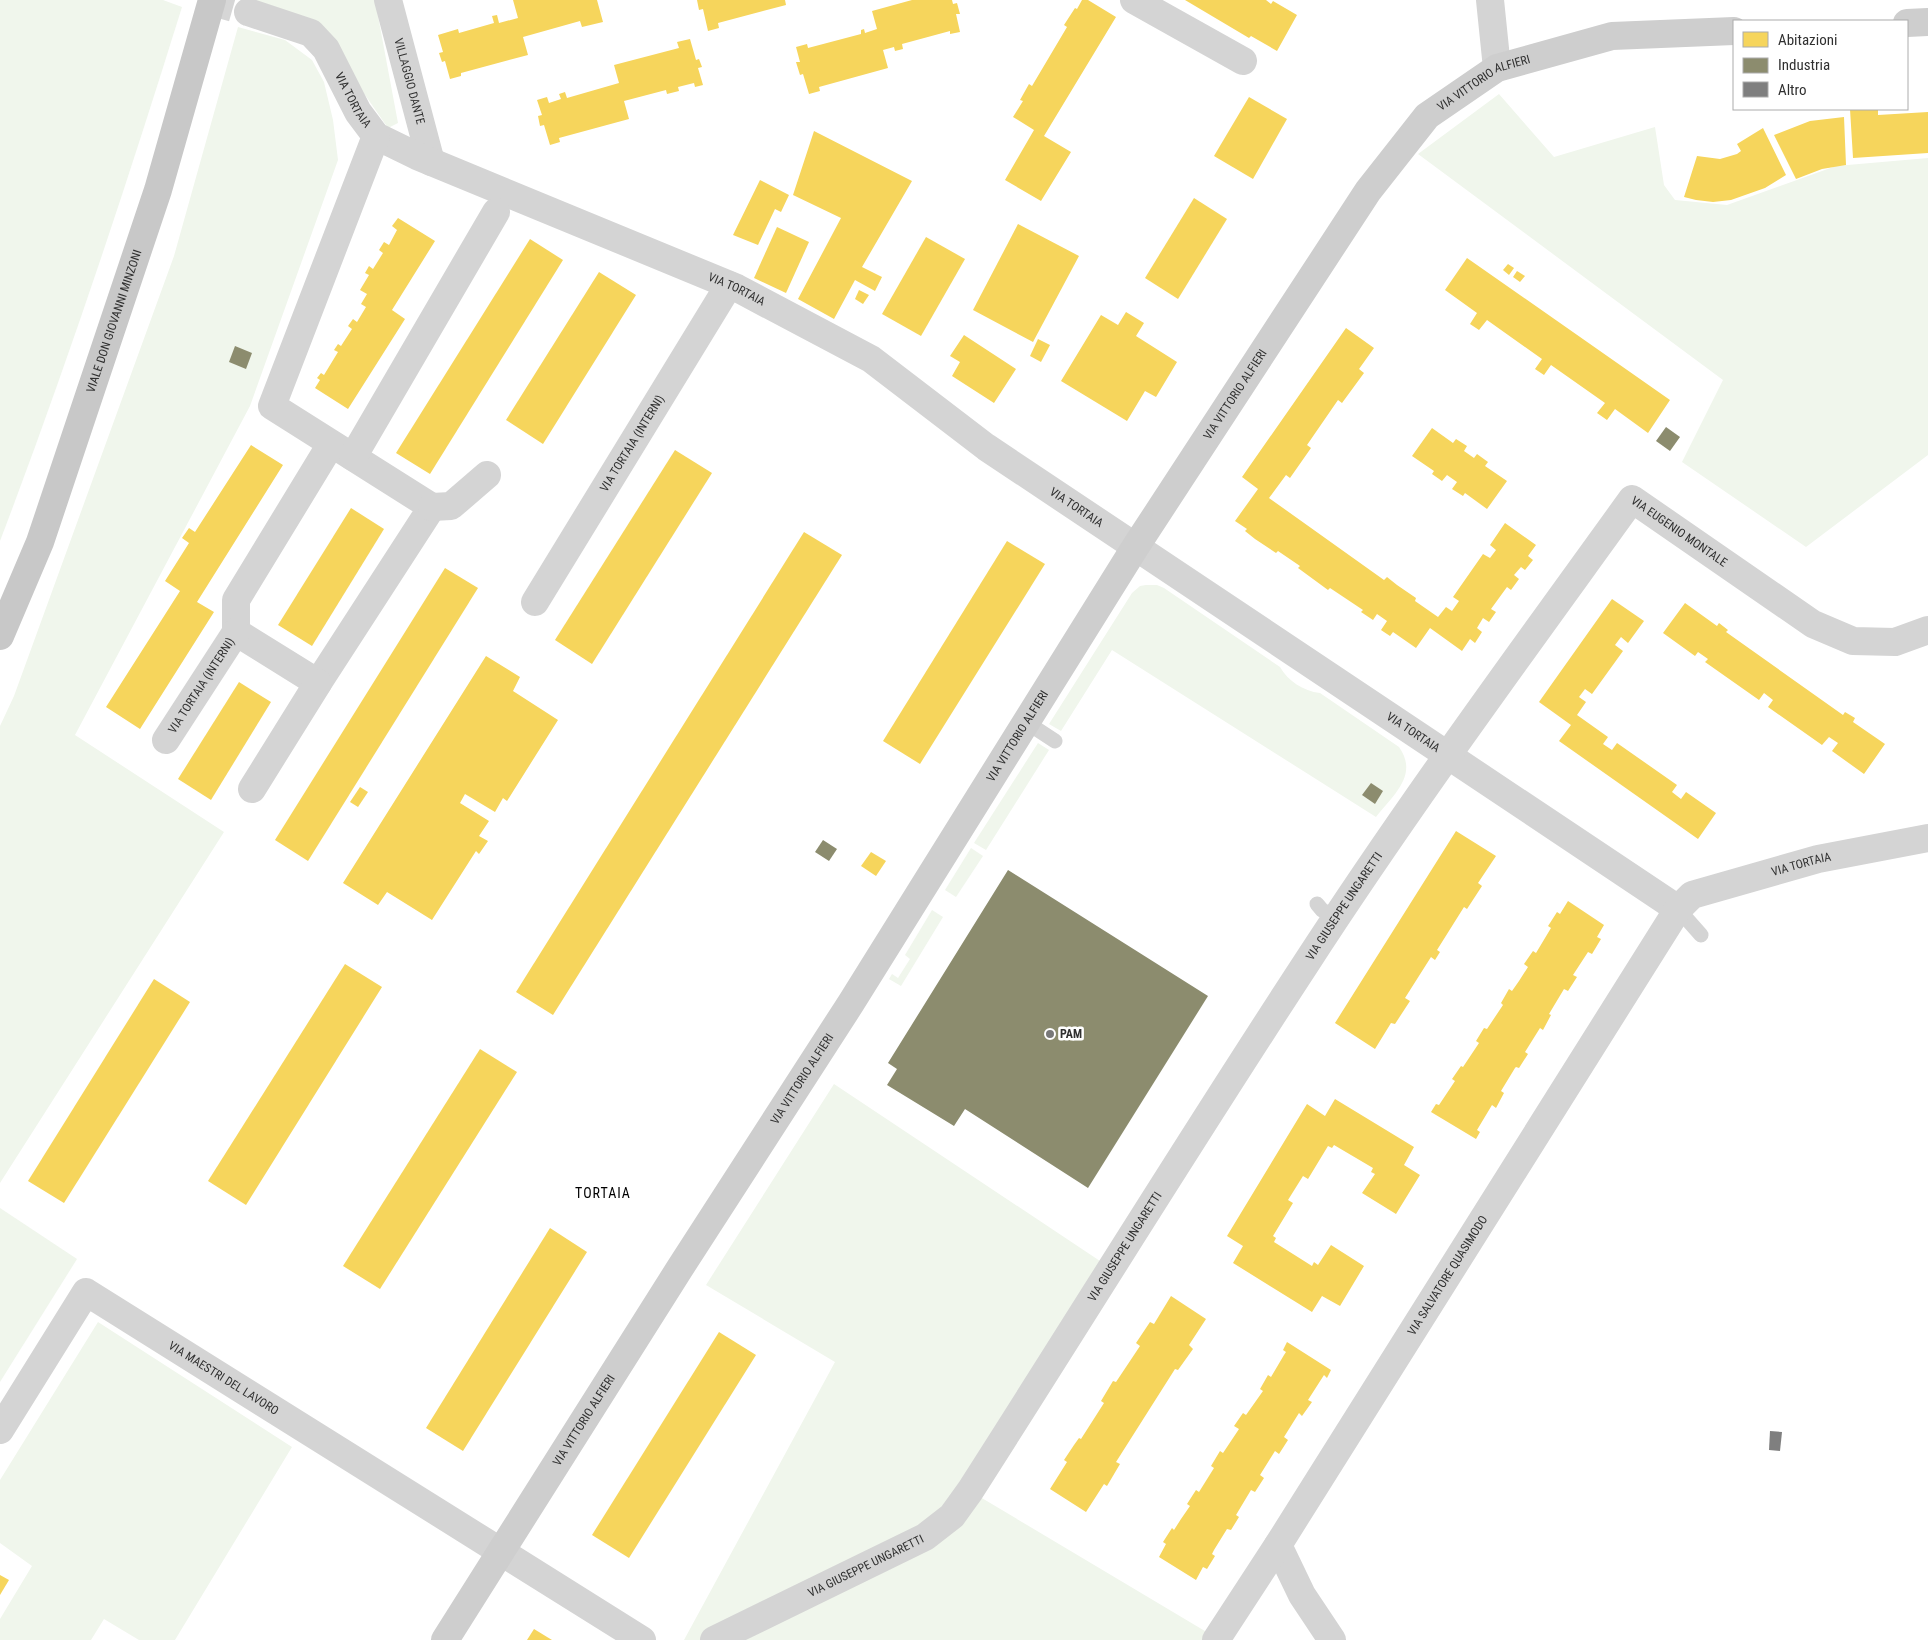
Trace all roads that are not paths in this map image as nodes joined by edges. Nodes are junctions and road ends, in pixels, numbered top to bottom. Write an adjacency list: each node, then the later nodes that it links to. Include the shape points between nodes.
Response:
1 (212, 0): 22 (main road, VIALE DON GIOVANNI MINZONI, via 158,190 40,542)
2 (388, 0): 12 (street, VILLAGGIO DANTE)
3 (1134, 0): 9 (street)
4 (1490, 0): 10 (street)
5 (248, 12): 11 (street, VIA TORTAIA, via 311,33 326,49 358,112)
6 (1928, 22): 7 (street)
7 (1908, 23)
8 (1733, 31): 10 (street, VIA VITTORIO ALFIERI, via 1612,36)
9 (1243, 61)
10 (1497, 68): 18 (street, VIA VITTORIO ALFIERI, via 1427,116 1368,191)
11 (376, 136): 12 (street, VIA TORTAIA); 15 (street, via 272,406)
12 (431, 162): 14 (street, VIA TORTAIA)
13 (496, 212): 15 (street, VIA TORTAIA (INTERNI))
14 (729, 285): 18 (street, VIA TORTAIA, via 871,359 986,447); 19 (street, VIA TORTAIA (INTERNI))
15 (342, 451): 17 (street); 21 (street, VIA TORTAIA (INTERNI), via 236,600)
16 (487, 475): 17 (street, via 451,506)
17 (432, 506): 23 (street)
18 (1136, 546): 24 (street, VIA VITTORIO ALFIERI); 27 (street, VIA TORTAIA)
19 (535, 602)
20 (1928, 630): 27 (street, VIA EUGENIO MONTALE, via 1895,642 1853,641 1813,624 1632,499)
21 (236, 632): 23 (street, VIA TORTAIA (INTERNI)); 25 (street, VIA TORTAIA (INTERNI))
22 (0, 636)
23 (318, 683): 28 (street)
24 (1026, 722): 26 (lane); 34 (street, VIA VITTORIO ALFIERI, via 856,995)
25 (166, 740)
26 (1055, 741)
27 (1448, 756): 30 (street, VIA TORTAIA); 37 (street, VIA GIUSEPPE UNGARETTI, via 1326,911 952,1516 926,1537)
28 (252, 788)
29 (1928, 838): 30 (street, VIA TORTAIA, via 1818,859 1692,895)
30 (1678, 909): 31 (lane); 33 (street, VIA SALVATORE QUASIMODO)
31 (1702, 935)
32 (0, 1430): 34 (street, VIA MAESTRI DEL LAVORO, via 86,1292)
33 (1278, 1545): 38 (street, VIA SALVATORE QUASIMODO); 39 (street, via 1302,1595)
34 (500, 1552): 35 (street, VIA VITTORIO ALFIERI); 36 (street)
35 (445, 1640)
36 (642, 1640)
37 (714, 1640)
38 (1216, 1640)
39 (1332, 1640)

